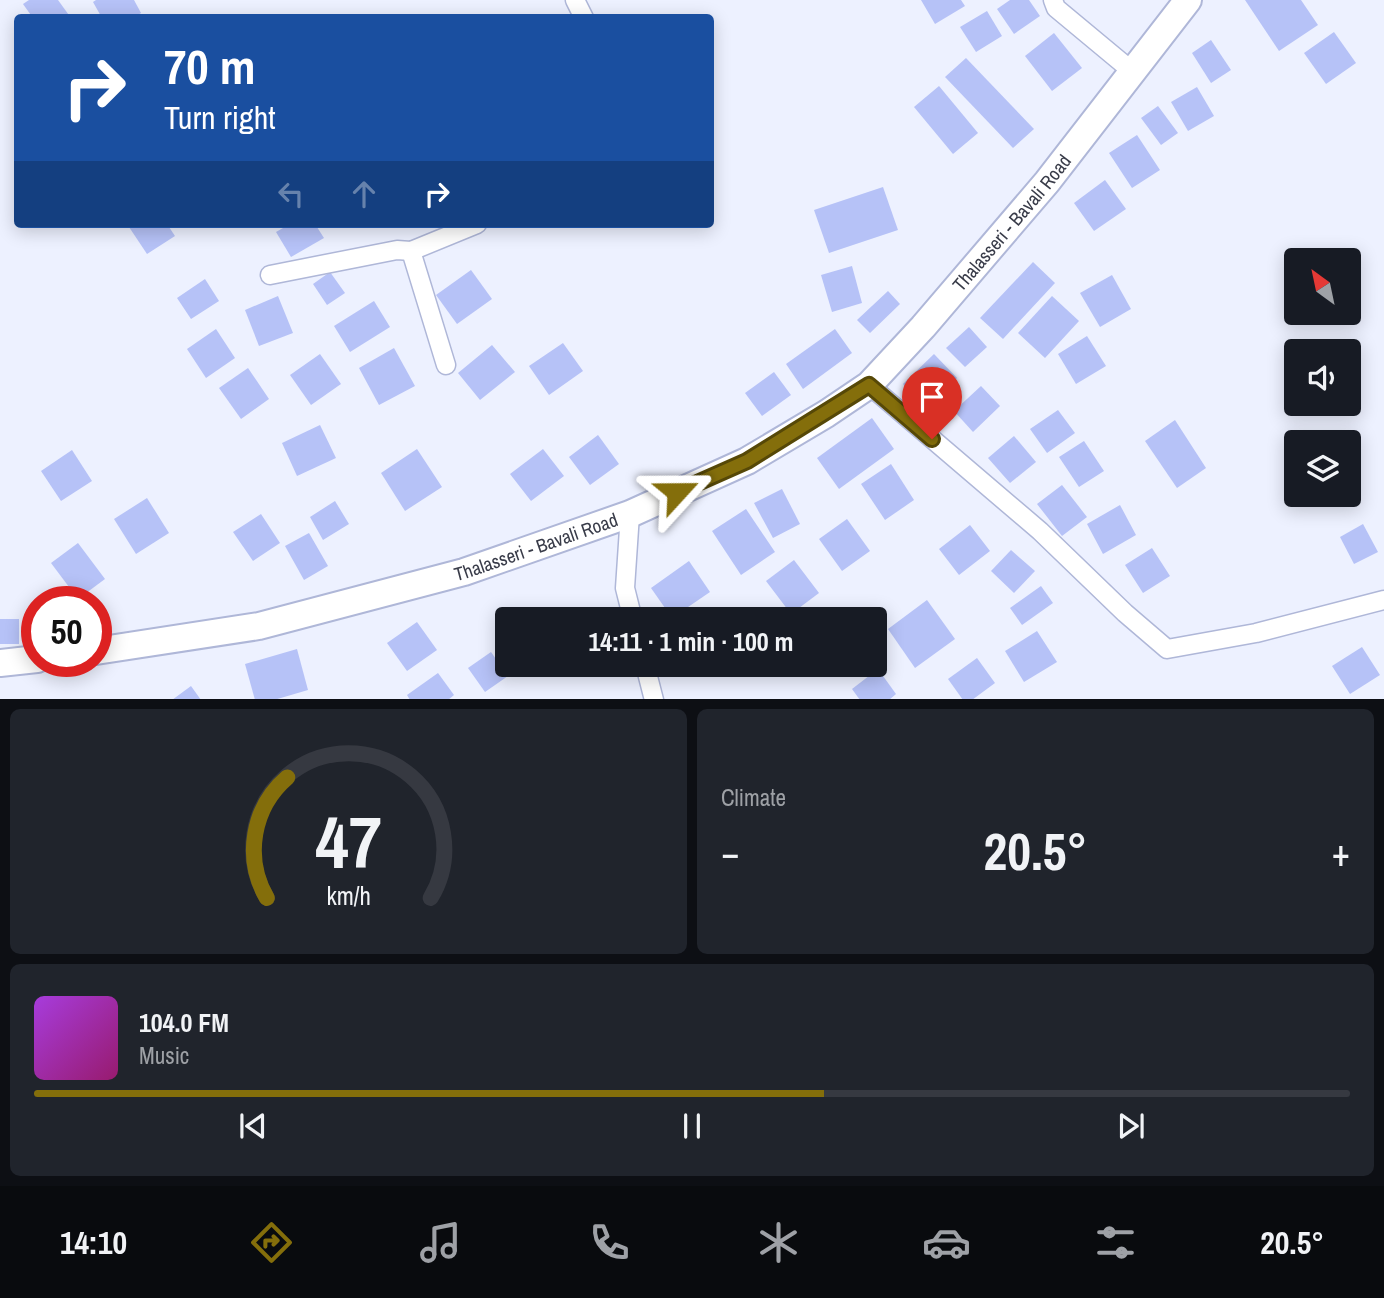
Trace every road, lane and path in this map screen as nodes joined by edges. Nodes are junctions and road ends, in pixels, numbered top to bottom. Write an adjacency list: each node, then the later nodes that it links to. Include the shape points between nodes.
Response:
1 (1053, 0): 3 (street, via 1056,8)
2 (1188, 0): 3 (main road, Thalasseri - Bavali Road)
3 (1133, 72): 8 (main road, Thalasseri - Bavali Road, via 1047,182)
4 (467, 228): 5 (street)
5 (411, 251): 6 (street); 7 (street)
6 (270, 275)
7 (446, 365)
8 (869, 385): 9 (main road, Thalasseri - Bavali Road, via 747,461); 10 (street, via 1040,531 1167,649 1256,633)
9 (630, 514): 11 (street, via 625,588); 12 (main road, Thalasseri - Bavali Road, via 387,594 259,626)
10 (1384, 600)
11 (630, 607)
12 (112, 649)
13 (21, 661): 14 (main road)
14 (0, 663)
15 (648, 677): 16 (street)
16 (654, 699)

